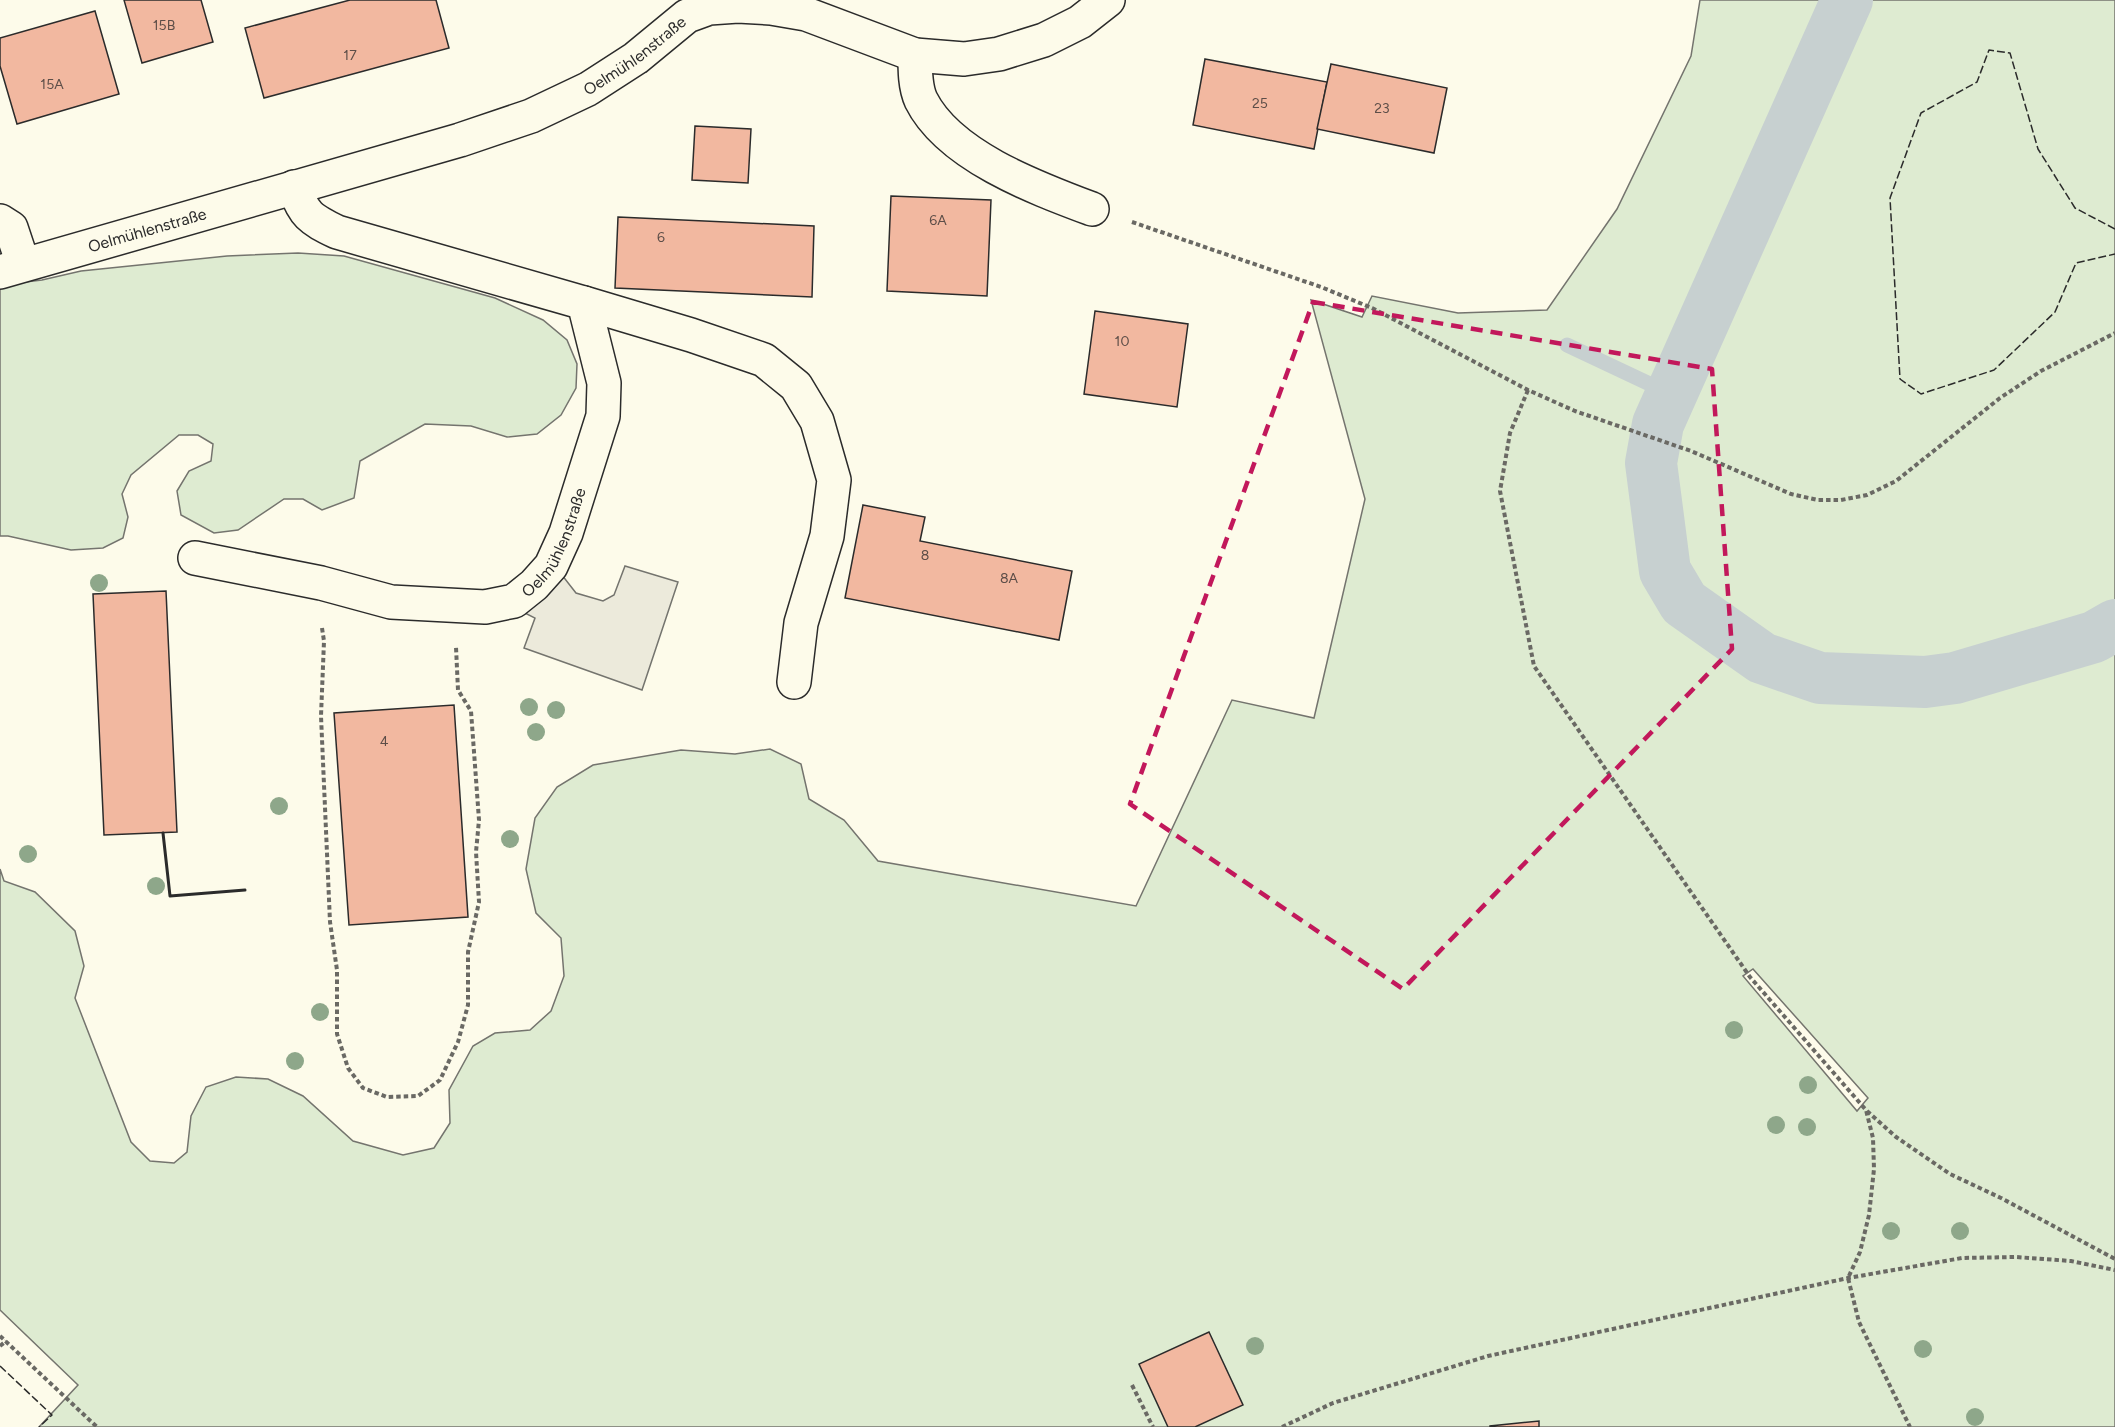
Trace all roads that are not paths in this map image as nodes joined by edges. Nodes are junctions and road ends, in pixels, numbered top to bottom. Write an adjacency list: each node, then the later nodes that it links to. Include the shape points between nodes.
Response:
1 (1108, 0): 3 (street, Oelmühlenstraße, via 1080,22 1044,40 999,54 964,59)
2 (680, 8): 3 (street, Oelmühlenstraße, via 738,6 806,14); 4 (street, Oelmühlenstraße, via 636,58 588,89 531,116)
3 (915, 55): 5 (street, via 920,99 937,124 961,146 1030,185)
4 (294, 187): 7 (street, Oelmühlenstraße); 8 (street, via 302,209 337,232)
5 (1092, 209)
6 (0, 221): 7 (street, via 11,228)
7 (12, 268)
8 (584, 303): 9 (street, Oelmühlenstraße, via 604,383 603,416 566,533 551,566 514,601 485,607 392,602 321,583); 10 (street, via 764,360 796,386 817,421 834,480 827,536 801,623)
9 (195, 558)
10 (794, 682)

